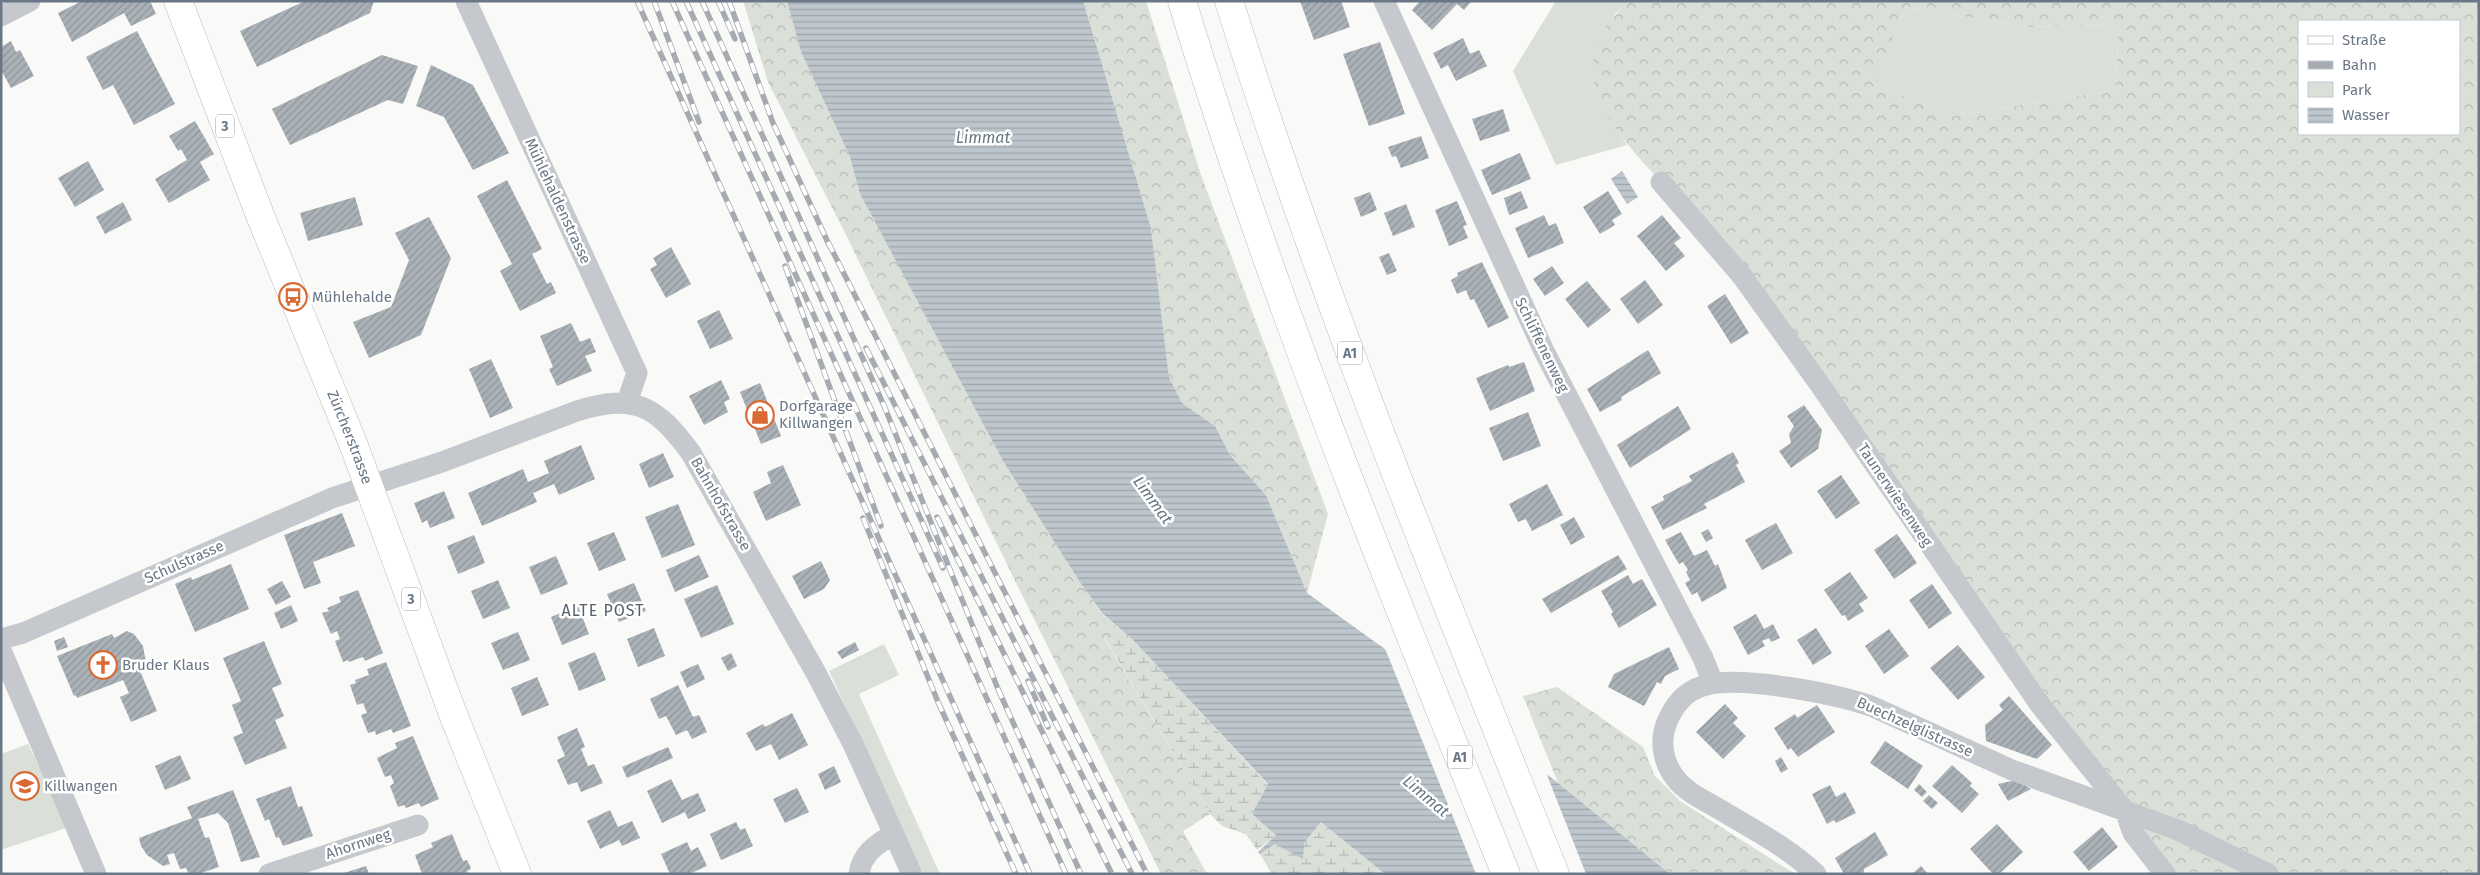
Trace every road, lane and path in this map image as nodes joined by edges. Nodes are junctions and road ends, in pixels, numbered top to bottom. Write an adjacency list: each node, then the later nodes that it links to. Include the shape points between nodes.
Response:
1 (30, 1): 7 (street)
2 (178, 1): 10 (main road, Zürcherstrasse / 3)
3 (466, 1): 9 (street, Mühlehaldenstrasse, via 637,373)
4 (1182, 1): 22 (main road, A1, via 1277,286)
5 (1229, 1): 23 (main road, A1, via 1346,344)
6 (1384, 1): 13 (street, Schliffenenweg, via 1544,351)
7 (1, 16)
8 (1661, 182): 14 (street, Taunerwiesenweg, via 1742,276 2041,706)
9 (627, 402): 10 (street, Bahnhofstrasse, via 598,404 442,462); 16 (street, Bahnhofstrasse, via 650,410 670,425 691,453 816,673 853,744)
10 (368, 485): 11 (street, Schulstrasse, via 23,634); 19 (main road, Zürcherstrasse / 3, via 453,714)
11 (1, 639)
12 (1, 650): 17 (street)
13 (1713, 683): 14 (street, Buechzelglistrasse, via 1784,687 1847,698 2012,770); 24 (street, Buechzelglistrasse, via 1687,694 1671,712 1663,741 1666,762 1684,787 1789,851)
14 (2125, 811): 25 (street, via 2133,833); 26 (street, Buechzelglistrasse, via 2178,830)
15 (418, 825): 18 (street, Ahornweg)
16 (893, 834): 20 (street, via 870,849); 21 (street, Bahnhofstrasse)
17 (96, 874)
18 (269, 874)
19 (517, 874)
20 (859, 874)
21 (912, 874)
22 (1506, 874)
23 (1555, 874)
24 (1816, 874)
25 (2165, 874)
26 (2268, 874)

